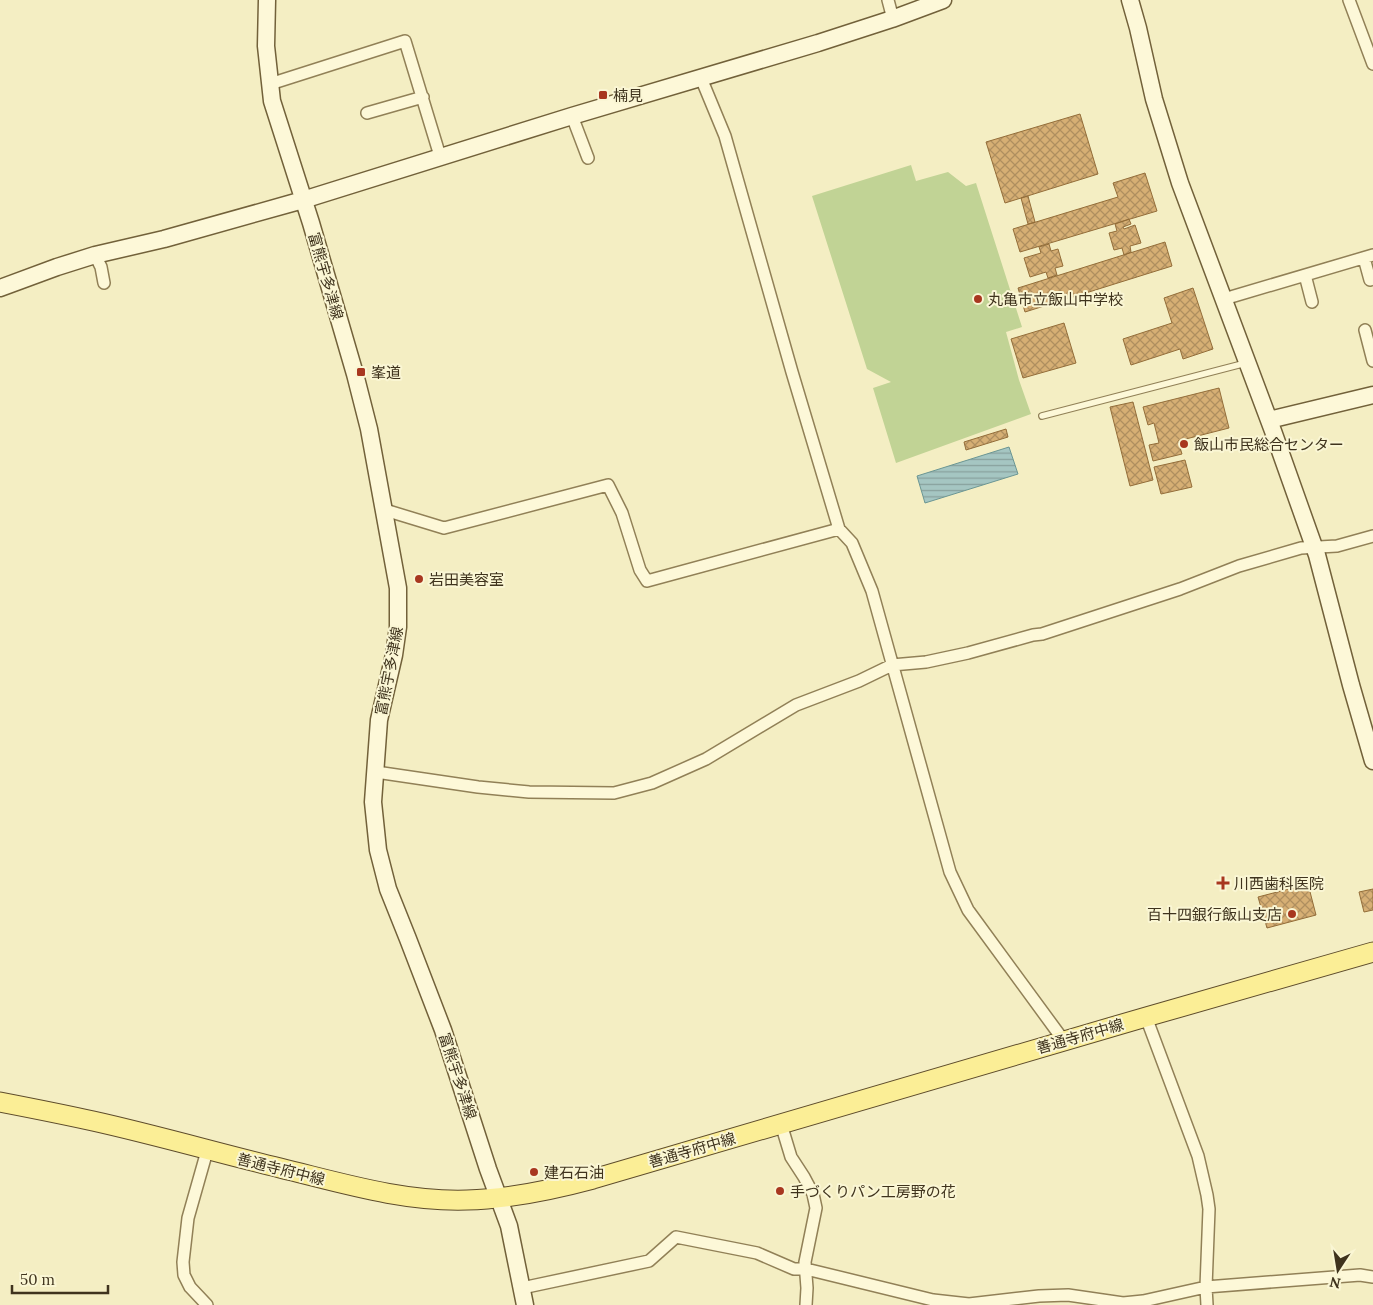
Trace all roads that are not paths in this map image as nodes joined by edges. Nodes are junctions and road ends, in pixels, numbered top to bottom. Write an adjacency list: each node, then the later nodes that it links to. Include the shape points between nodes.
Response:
1 (267, 0): 9 (street, 富熊宇多津線, via 266,46)
2 (888, 0): 6 (street)
3 (943, 0): 6 (street)
4 (1130, 0): 22 (street, via 1154,99 1180,183)
5 (1349, 0): 7 (street)
6 (893, 18): 8 (street)
7 (1373, 64)
8 (701, 78): 12 (street); 31 (street, via 725,136)
9 (270, 84): 10 (street, via 405,41); 15 (street, 富熊宇多津線, via 280,130)
10 (423, 97): 11 (street); 13 (street)
11 (367, 113)
12 (572, 116): 13 (street); 14 (street)
13 (440, 156): 15 (street)
14 (588, 158)
15 (303, 200): 16 (street); 30 (street, 富熊宇多津線, via 355,374)
16 (95, 255): 20 (street); 21 (street)
17 (1368, 257): 18 (street); 19 (street)
18 (1305, 275): 22 (street); 23 (street)
19 (1370, 280)
20 (104, 283)
21 (0, 288)
22 (1224, 299): 26 (street)
23 (1312, 302)
24 (1365, 330): 25 (street)
25 (1373, 361)
26 (1247, 363): 28 (lane); 29 (street)
27 (1373, 395): 29 (street)
28 (1042, 416)
29 (1269, 420): 33 (street)
30 (384, 510): 31 (street, via 444,528 608,485 647,581); 36 (street, 富熊宇多津線, via 399,609 394,655 379,720)
31 (839, 529): 34 (street, via 852,543 872,591)
32 (1373, 536): 33 (street, via 1336,546)
33 (1313, 546): 34 (street, via 1239,566 1042,634 926,662); 35 (street)
34 (892, 665): 36 (street, via 796,705 706,759 652,783 614,793 529,792); 39 (street, via 950,872 968,910)
35 (1373, 761)
36 (376, 772): 43 (street, 富熊宇多津線, via 373,802 378,850 388,890 443,1030)
37 (1373, 952): 38 (main road, 善通寺府中線)
38 (1146, 1017): 39 (main road, 善通寺府中線); 46 (street, via 1198,1156 1207,1195)
39 (1064, 1041): 41 (main road, 善通寺府中線)
40 (0, 1102): 42 (main road, 善通寺府中線, via 93,1121)
41 (781, 1124): 43 (main road, 善通寺府中線, via 566,1186); 44 (street, via 791,1157 813,1194 816,1208)
42 (207, 1151): 43 (main road, 善通寺府中線, via 399,1196 467,1200); 48 (street, via 188,1218 183,1262 184,1275 190,1287)
43 (499, 1198): 47 (street, 富熊宇多津線, via 509,1226)
44 (806, 1269): 46 (street, via 933,1300 969,1304 1068,1295 1123,1303); 47 (street, via 794,1269 757,1253 676,1237 650,1261); 50 (street)
45 (1373, 1277): 46 (street, via 1360,1275)
46 (1206, 1287): 51 (street)
47 (522, 1288): 49 (street, 富熊宇多津線)
48 (207, 1305)
49 (525, 1305)
50 (806, 1305)
51 (1207, 1305)

